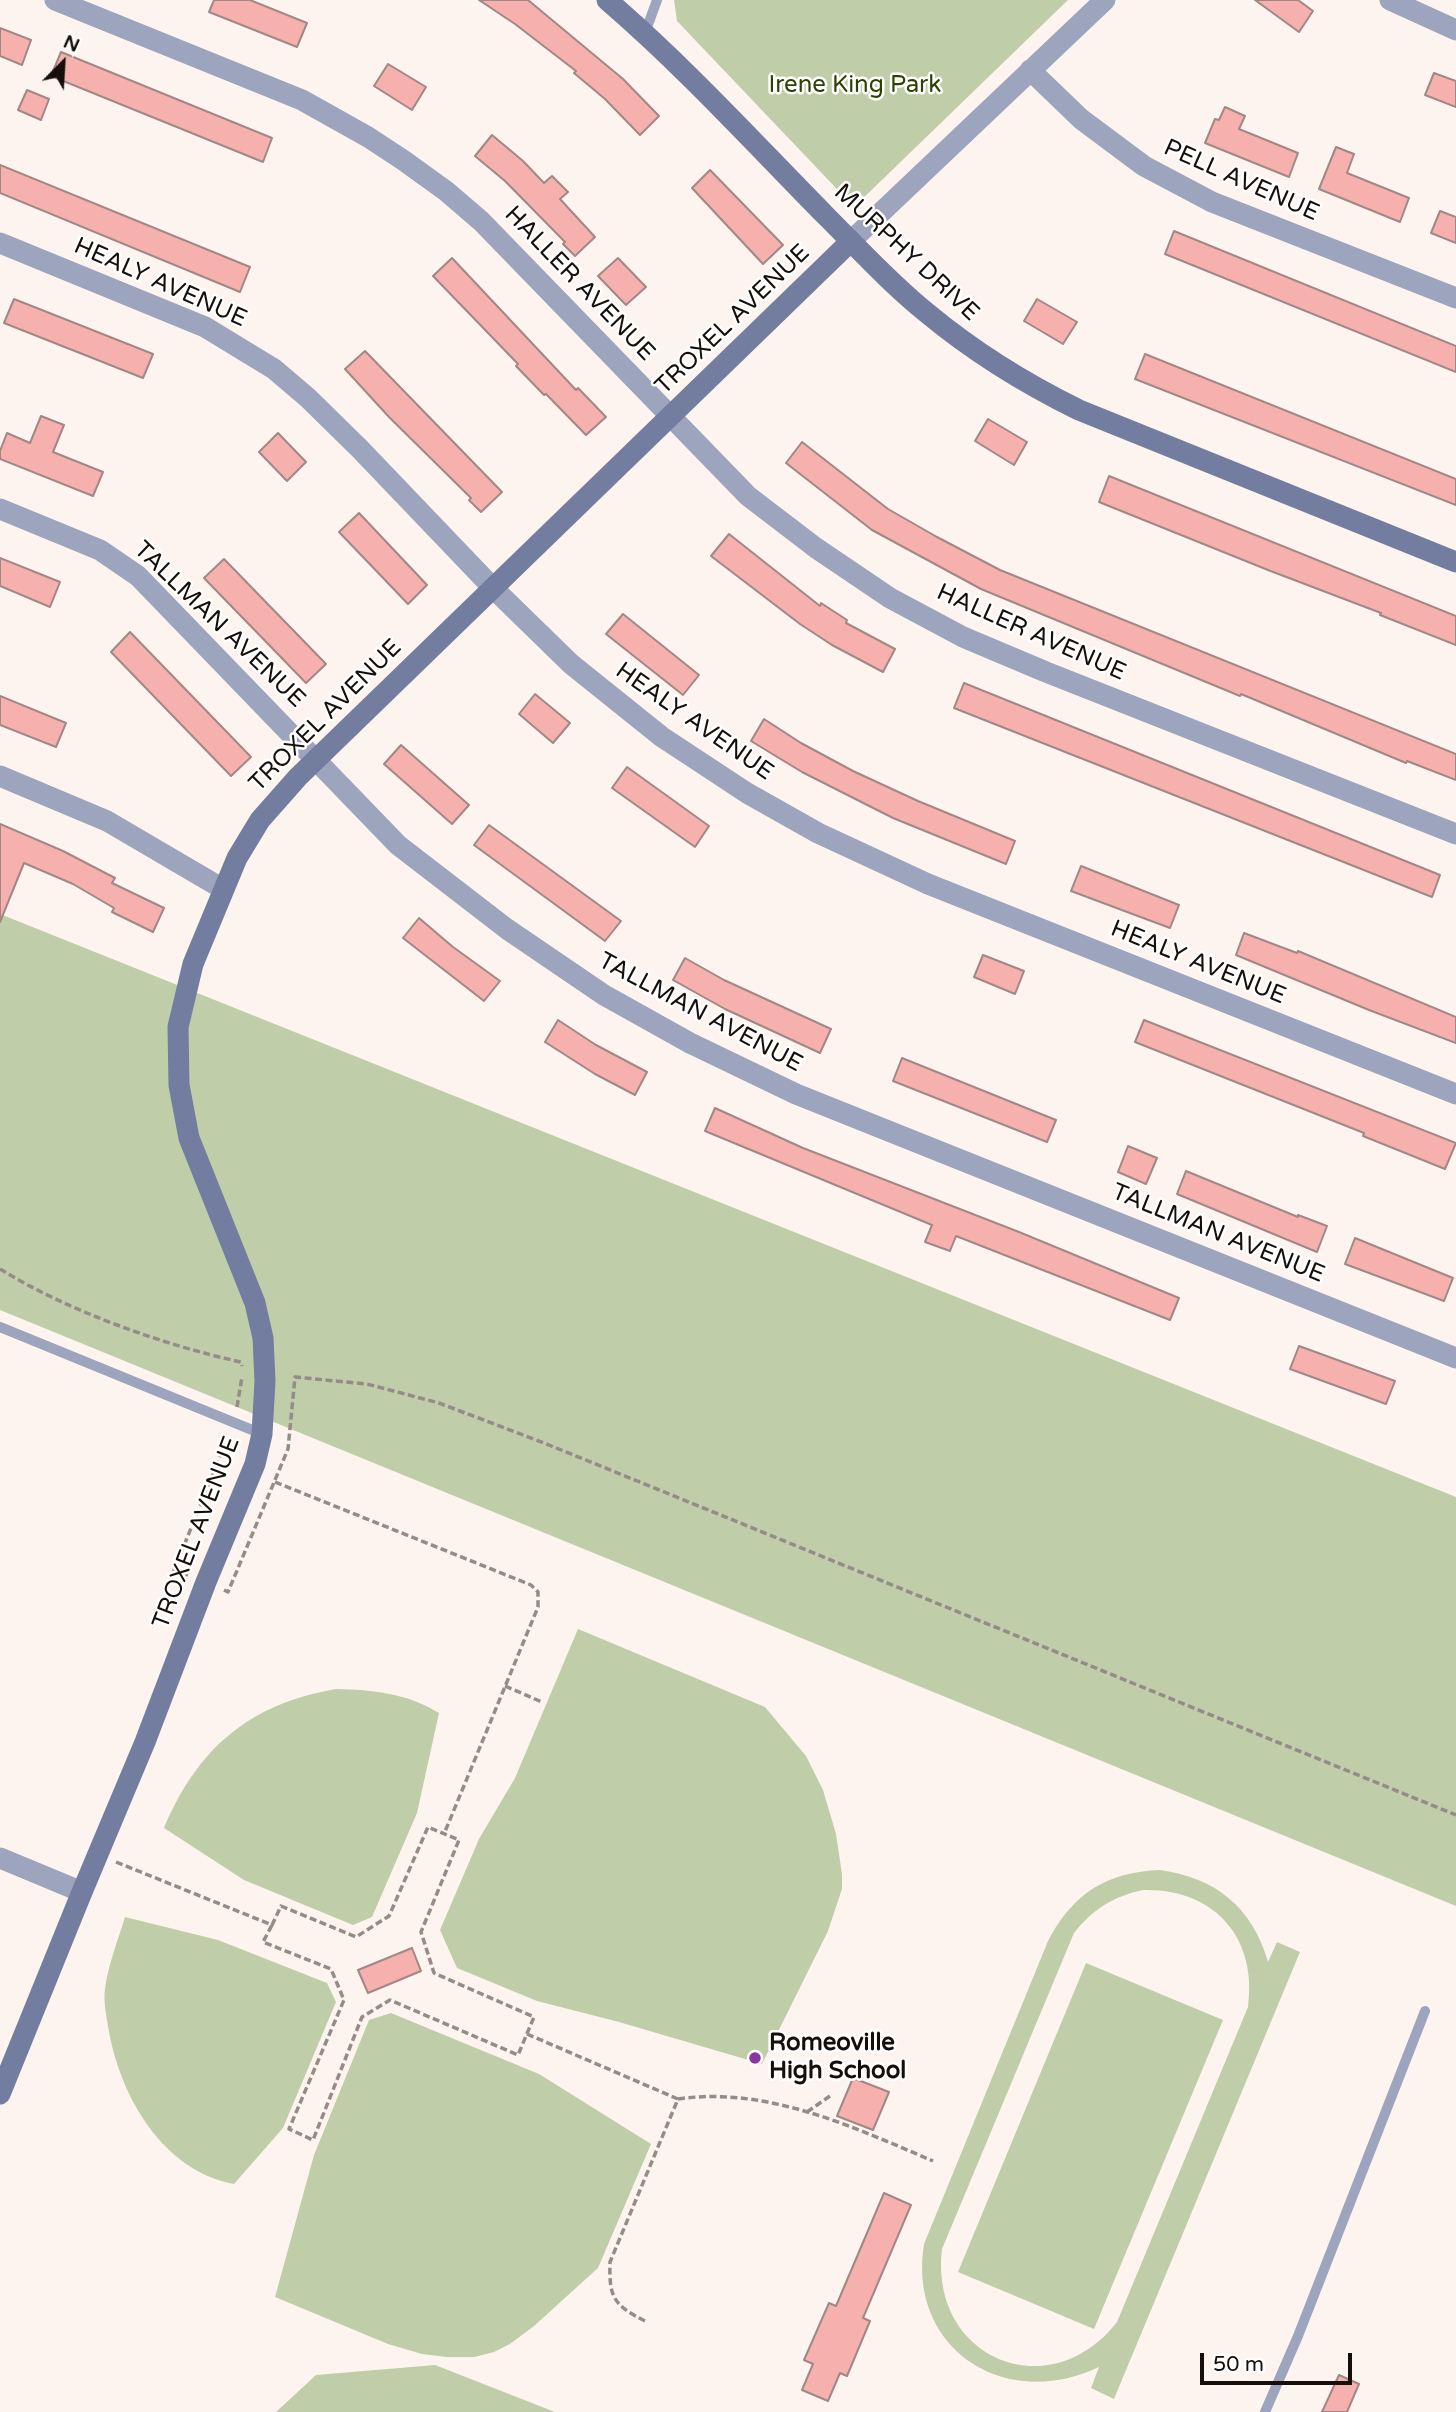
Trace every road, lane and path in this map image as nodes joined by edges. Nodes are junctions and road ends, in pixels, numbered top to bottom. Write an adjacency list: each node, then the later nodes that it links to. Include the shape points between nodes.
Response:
1 (55, 0): 12 (street, HALLER AVENUE, via 302,100 368,136 481,222)
2 (607, 0): 7 (street, MURPHY DRIVE)
3 (657, 0): 7 (lane)
4 (1105, 0): 8 (street, TROXEL AVENUE)
5 (1390, 0): 6 (street)
6 (1456, 30)
7 (645, 33): 9 (street, MURPHY DRIVE)
8 (1030, 70): 9 (street, TROXEL AVENUE); 11 (street, PELL AVENUE, via 1081,119 1144,166 1212,202)
9 (851, 242): 12 (street, TROXEL AVENUE); 14 (street, MURPHY DRIVE, via 971,348 1037,389 1112,425)
10 (0, 243): 15 (street, HEALY AVENUE, via 205,327 274,369 360,449)
11 (1456, 298)
12 (671, 418): 15 (street, TROXEL AVENUE); 18 (street, HALLER AVENUE, via 748,496 816,548 890,598 963,638)
13 (0, 509): 16 (street, TALLMAN AVENUE, via 100,550 138,576)
14 (1456, 562)
15 (493, 588): 16 (street, TROXEL AVENUE); 20 (street, HEALY AVENUE, via 571,664 662,737 726,781 818,833 928,884)
16 (317, 760): 19 (street, TROXEL AVENUE, via 260,820); 23 (street, TALLMAN AVENUE, via 398,845 507,929 604,995 679,1037 796,1094)
17 (0, 776): 19 (street, via 107,821)
18 (1456, 834)
19 (223, 889): 25 (street, TROXEL AVENUE, via 185,993 178,1027 179,1085 189,1138 255,1303 263,1338)
20 (1456, 1094)
21 (0, 1269): 24 (path, via 103,1318 177,1346 241,1362 239,1401)
22 (0, 1327): 24 (lane)
23 (1456, 1358)
24 (231, 1421): 25 (lane); 27 (path, via 174,1570)
25 (262, 1434): 27 (street, TROXEL AVENUE, via 255,1464)
26 (275, 1482): 27 (path, via 228,1592); 28 (path, via 531,1585 538,1592 538,1607); 30 (path, via 288,1450 295,1377 366,1384 439,1403)
27 (206, 1582): 32 (street, TROXEL AVENUE)
28 (505, 1686): 29 (path); 31 (path)
29 (542, 1702)
30 (1456, 1815)
31 (444, 1833): 35 (path, via 428,1827 389,1916 356,1937 281,1906); 37 (path, via 458,1840 421,1932 434,1973 534,2017)
32 (97, 1854): 34 (street, TROXEL AVENUE); 35 (path)
33 (0, 1858): 34 (street)
34 (82, 1892): 38 (street, TROXEL AVENUE)
35 (272, 1925): 37 (path, via 264,1942 331,1969 344,2000 289,2129 313,2140 362,2017 390,2000 518,2055)
36 (1425, 2011): 44 (lane)
37 (527, 2034): 40 (path)
38 (0, 2094)
39 (830, 2096): 41 (path)
40 (678, 2099): 41 (path, via 705,2095); 43 (path, via 610,2262 609,2289 624,2311)
41 (807, 2112): 42 (path)
42 (933, 2161)
43 (645, 2321)
44 (1265, 2412)

